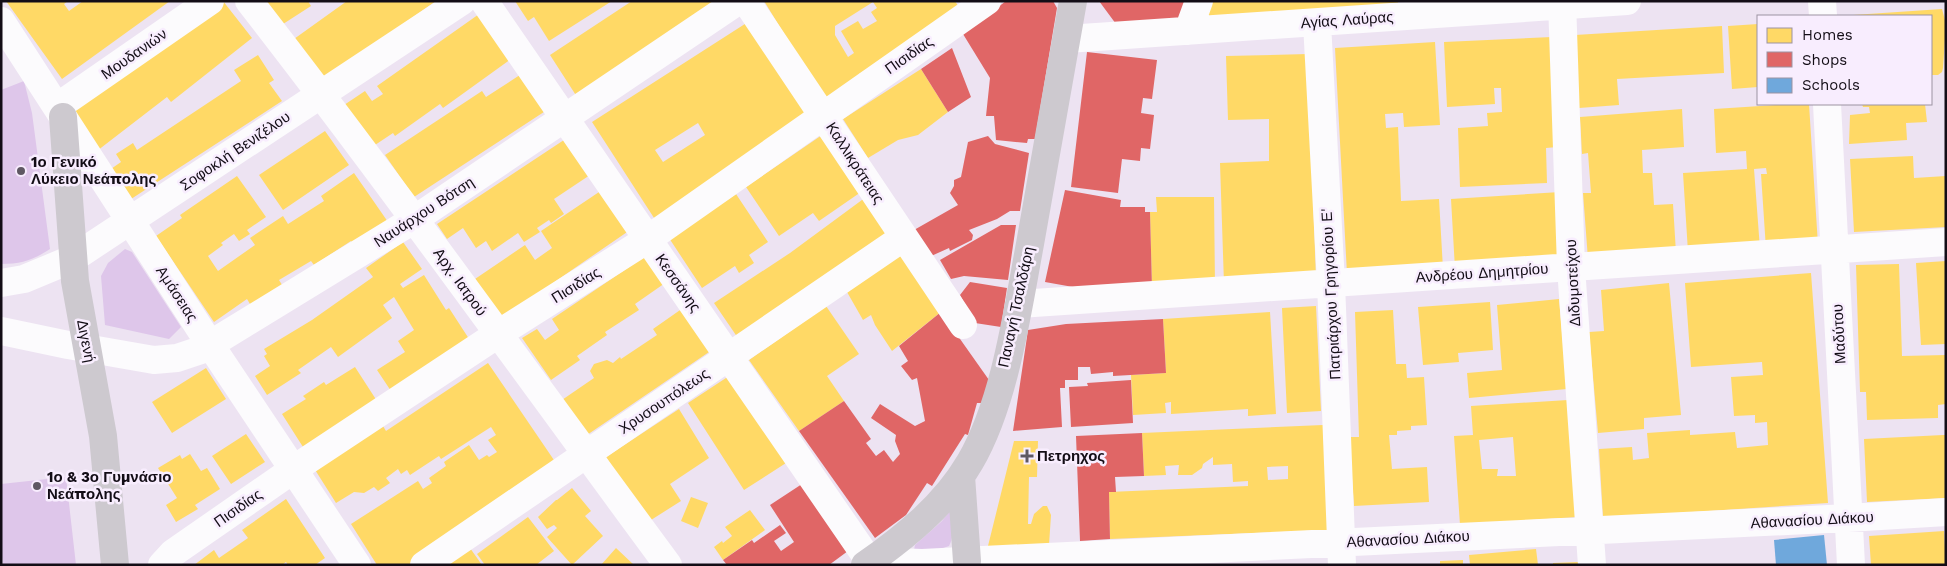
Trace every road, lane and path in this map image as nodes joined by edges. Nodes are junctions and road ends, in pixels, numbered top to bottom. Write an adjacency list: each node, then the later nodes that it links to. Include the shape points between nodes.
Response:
1 (210, 1): 21 (street, Μουδανιών)
2 (249, 1): 19 (street, Αρχ. Ιατρού)
3 (462, 1): 19 (street, Σοφοκλή Βενιζέλου)
4 (484, 1): 23 (street, Κεσσάνης)
5 (738, 1): 23 (street, Ναυάρχου Βότση)
6 (746, 1): 22 (street, Καλλικράτειας)
7 (987, 1): 22 (street, Πισιδίας)
8 (1073, 1): 18 (street, Παναγή Τσαλδάρη)
9 (1199, 1): 17 (street)
10 (1627, 1): 12 (street, Αγίας Λαύρας)
11 (1822, 1): 14 (street)
12 (1562, 3): 13 (street, Αγίας Λαύρας); 31 (street, Διδυμοτείχου)
13 (1410, 9): 16 (street, Αγίας Λαύρας)
14 (1823, 15)
15 (1, 21): 21 (street, Αμάσειας)
16 (1318, 22): 17 (street, Αγίας Λαύρας); 33 (street, Πατριάρχου Γρηγορίου Ε')
17 (1188, 31): 18 (street, Αγίας Λαύρας)
18 (1066, 39): 34 (street, Παναγή Τσαλδάρη)
19 (321, 94): 24 (street, Αρχ. Ιατρού); 25 (street, Σοφοκλή Βενιζέλου)
20 (1827, 105): 29 (street, Μαδύτου)
21 (60, 112): 25 (street, Αμάσειας); 30 (street, Διγενή)
22 (823, 115): 26 (street, Καλλικράτειας); 27 (street, Πισιδίας)
23 (565, 118): 24 (street, Ναυάρχου Βότση); 27 (street, Κεσσάνης)
24 (415, 219): 37 (street, Αρχ. Ιατρού); 38 (street, Ναυάρχου Βότση)
25 (130, 221): 30 (street, Σοφοκλή Βενιζέλου); 38 (street, Αμάσειας)
26 (904, 237): 35 (street, Καλλικράτειας); 40 (street, Χρυσουπόλεως)
27 (648, 239): 37 (street, Πισιδίας); 40 (street, Κεσσάνης)
28 (1946, 242): 29 (street, Ανδρέου Δημητρίου)
29 (1835, 249): 31 (street, Ανδρέου Δημητρίου); 45 (street, Μαδύτου)
30 (72, 259): 32 (street, Σοφοκλή Βενιζέλου, via 24,279); 39 (street, Διγενή)
31 (1571, 267): 33 (street, Ανδρέου Δημητρίου); 46 (street, Διδυμοτείχου)
32 (1, 283)
33 (1331, 283): 34 (street, Ανδρέου Δημητρίου); 47 (street, Πατριάρχου Γρηγορίου Ε')
34 (1019, 304): 43 (street, Παναγή Τσαλδάρη, via 992,416)
35 (963, 325)
36 (1, 331): 39 (street, Ναυάρχου Βότση)
37 (498, 334): 41 (street, Αρχ. Ιατρού); 42 (street, Πισιδίας)
38 (211, 346): 39 (street, Ναυάρχου Βότση, via 189,356 167,360); 42 (street, Αμάσειας)
39 (87, 348): 50 (street, Διγενή, via 107,462)
40 (729, 356): 41 (street, Χρυσουπόλεως); 49 (street, Κεσσάνης)
41 (586, 454): 53 (street, Χρυσουπόλεως); 54 (street, Αρχ. Ιατρού)
42 (294, 469): 51 (street, Πισιδίας, via 173,553); 52 (street, Αμάσειας)
43 (961, 476): 48 (street); 49 (street, Παναγή Τσαλδάρη, via 926,516)
44 (1946, 512): 45 (street, Αθανασίου Διάκου)
45 (1848, 518): 46 (street, Αθανασίου Διάκου); 56 (street, Μαδύτου)
46 (1590, 531): 47 (street, Αθανασίου Διάκου); 55 (street, Διδυμοτείχου)
47 (1342, 554): 48 (street, Αθανασίου Διάκου)
48 (967, 561): 49 (street, Αθανασίου Διάκου)
49 (869, 564)
50 (115, 565)
51 (162, 565)
52 (357, 565)
53 (424, 565)
54 (668, 565)
55 (1592, 565)
56 (1851, 565)

